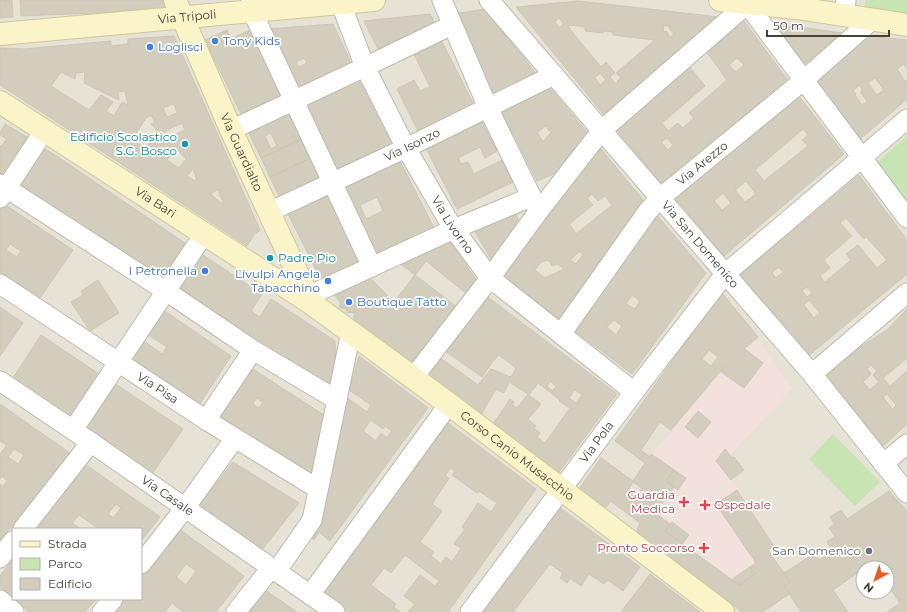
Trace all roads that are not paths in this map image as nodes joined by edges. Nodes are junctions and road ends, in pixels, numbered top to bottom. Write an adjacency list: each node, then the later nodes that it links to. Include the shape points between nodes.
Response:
1 (374, 0): 5 (street, Via Tripoli)
2 (442, 0): 11 (street)
3 (489, 0): 15 (street, Via San Domenico)
4 (720, 0): 6 (street)
5 (341, 2): 7 (street, Via Tripoli); 14 (street, Via Livorno)
6 (756, 3): 9 (street); 16 (street); 22 (street)
7 (252, 6): 8 (street, Via Tripoli); 17 (street)
8 (178, 8): 13 (street, Via Tripoli); 21 (street, Via Guardialto)
9 (845, 8): 10 (street)
10 (872, 19): 12 (street); 16 (street, Via Arezzo)
11 (452, 24): 14 (street); 19 (street)
12 (907, 25)
13 (0, 34)
14 (365, 67): 17 (street); 24 (street, Via Livorno)
15 (554, 75): 19 (street, Via Isonzo); 22 (street, Via San Domenico)
16 (804, 80): 25 (street); 28 (street, Via Arezzo)
17 (294, 101): 21 (street); 26 (street)
18 (0, 102): 23 (street, Via Bari)
19 (488, 108): 24 (street, Via Isonzo); 29 (street)
20 (907, 119): 25 (street, Via Pola)
21 (231, 130): 30 (street, Via Guardialto)
22 (602, 130): 28 (street, Via San Domenico); 29 (street)
23 (44, 131): 27 (street); 33 (street, Via Bari)
24 (406, 148): 26 (street, Via Isonzo); 32 (street, Via Livorno)
25 (862, 158): 31 (street); 35 (street, Via Pola)
26 (333, 182): 30 (street, Via Isonzo); 34 (street)
27 (2, 190): 38 (street)
28 (660, 198): 35 (street, Via San Domenico); 42 (street, Via Arezzo, via 648,211)
29 (535, 204): 32 (street); 36 (street)
30 (269, 212): 40 (street, Via Guardialto)
31 (907, 218)
32 (454, 229): 34 (street); 36 (street, Via Livorno)
33 (204, 234): 38 (street); 40 (street, Via Bari)
34 (372, 267): 40 (street)
35 (725, 274): 45 (street, Via San Domenico); 48 (street, Via Pola)
36 (490, 278): 42 (street, Via Livorno); 46 (street)
37 (0, 284): 44 (street, Via Pisa)
38 (166, 291): 43 (street); 44 (street)
39 (907, 293): 45 (street)
40 (309, 299): 41 (street, Corso Canio Musacchio)
41 (351, 332): 46 (street, Corso Canio Musacchio); 49 (street)
42 (561, 334): 48 (street, Via Livorno)
43 (253, 350): 49 (street); 51 (street)
44 (118, 362): 51 (street, Via Pisa); 52 (street)
45 (812, 374): 56 (street, Via San Domenico)
46 (413, 378): 50 (street, Corso Canio Musacchio)
47 (0, 381): 52 (street, Via Casale)
48 (634, 392): 58 (street, Via Pola)
49 (336, 400): 57 (street)
50 (449, 404): 58 (street, Corso Canio Musacchio); 66 (street)
51 (206, 420): 53 (street, Via Pisa)
52 (73, 430): 54 (street, Via Casale)
53 (235, 438): 57 (street, Via Pisa); 60 (street)
54 (91, 442): 60 (street, Via Casale); 61 (street)
55 (907, 444): 56 (street)
56 (883, 464): 59 (street, Via San Domenico)
57 (318, 489): 65 (street, via 312,520)
58 (560, 490): 73 (street, Via Pola); 74 (street, Corso Canio Musacchio)
59 (907, 493)
60 (185, 508): 64 (street); 65 (street, Via Casale)
61 (23, 528)
62 (12, 542): 63 (street)
63 (0, 558)
64 (142, 563)
65 (274, 570): 66 (street, Via Casale); 71 (street)
66 (310, 595): 72 (street, Via Casale)
67 (0, 600): 69 (street)
68 (112, 600): 70 (street)
69 (14, 612)
70 (102, 612)
71 (236, 612)
72 (335, 612)
73 (470, 612)
74 (723, 612)

